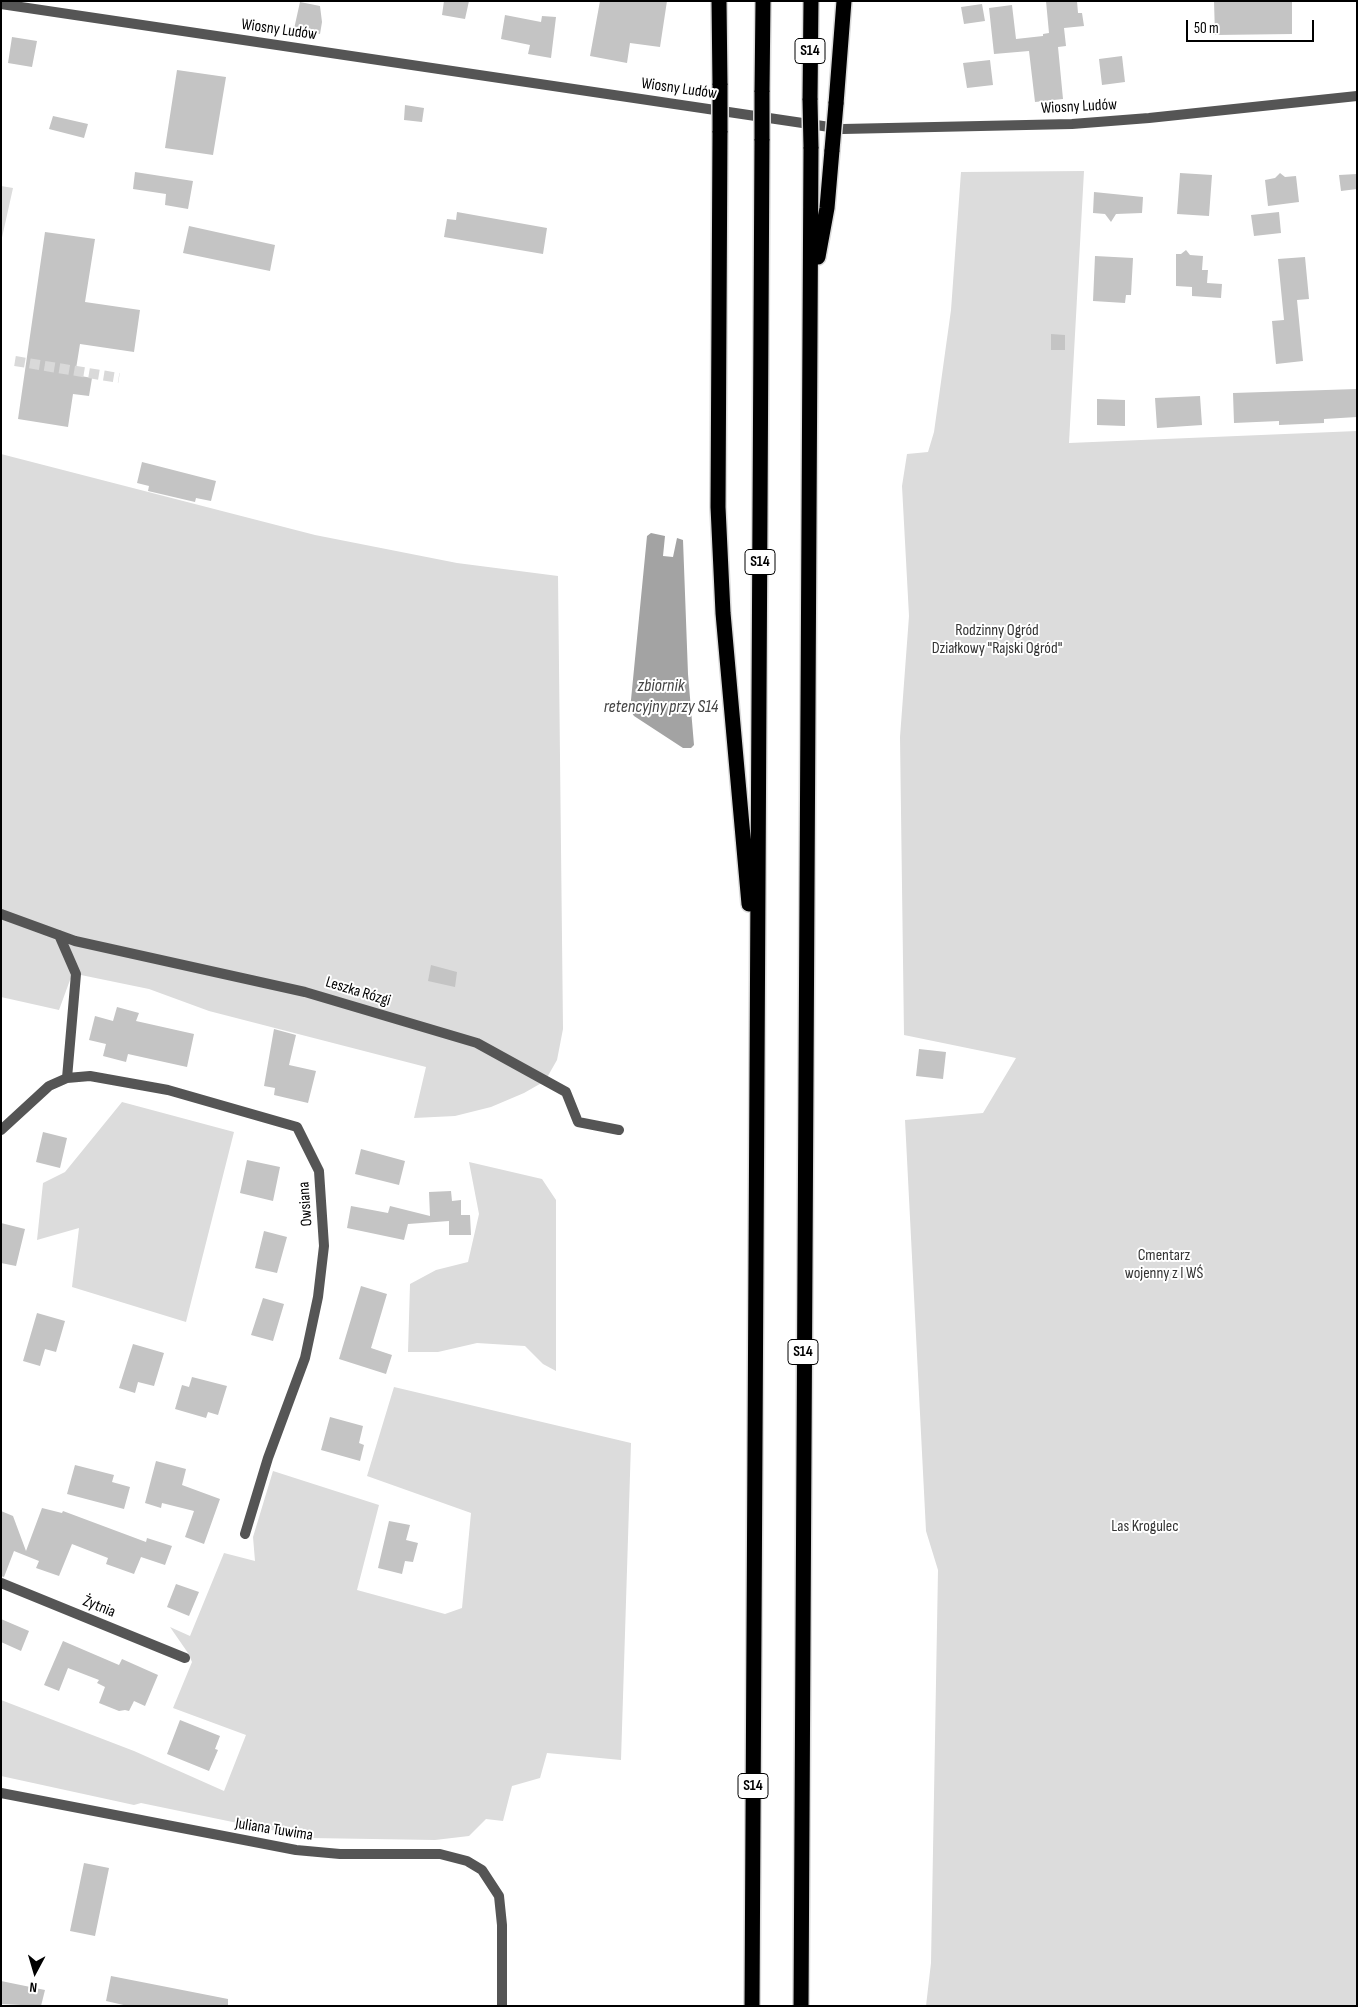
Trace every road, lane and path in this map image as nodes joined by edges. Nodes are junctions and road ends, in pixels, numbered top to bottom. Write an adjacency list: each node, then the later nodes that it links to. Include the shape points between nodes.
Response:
1 (718, 1): 10 (highway, bridge, via 718,507 723,613)
2 (763, 1): 10 (highway, S14, bridge)
3 (811, 1): 7 (highway, S14, bridge)
4 (844, 1): 7 (highway, bridge, via 826,208)
5 (1, 4): 6 (street, Wiosny Ludów, via 843,129 1072,124)
6 (1357, 96)
7 (811, 295): 20 (highway, S14)
8 (1, 914): 9 (street, Leszka Rózgi)
9 (59, 935): 11 (street, via 76,974); 13 (street, Leszka Rózgi, via 305,992 477,1043 566,1092 578,1122)
10 (757, 985): 19 (highway, S14)
11 (67, 1078): 12 (street, Owsiana, via 48,1086); 14 (street, Owsiana, via 90,1076 168,1090 297,1127 319,1172 324,1246 318,1296 305,1358 268,1458)
12 (1, 1130)
13 (619, 1130)
14 (245, 1534)
15 (1, 1583): 16 (street, Żytnia)
16 (185, 1658)
17 (1, 1793): 18 (street, Juliana Tuwima, via 296,1850 340,1854 440,1854 475,1864 493,1882 500,1896)
18 (502, 2006)
19 (752, 2006)
20 (800, 2006)

